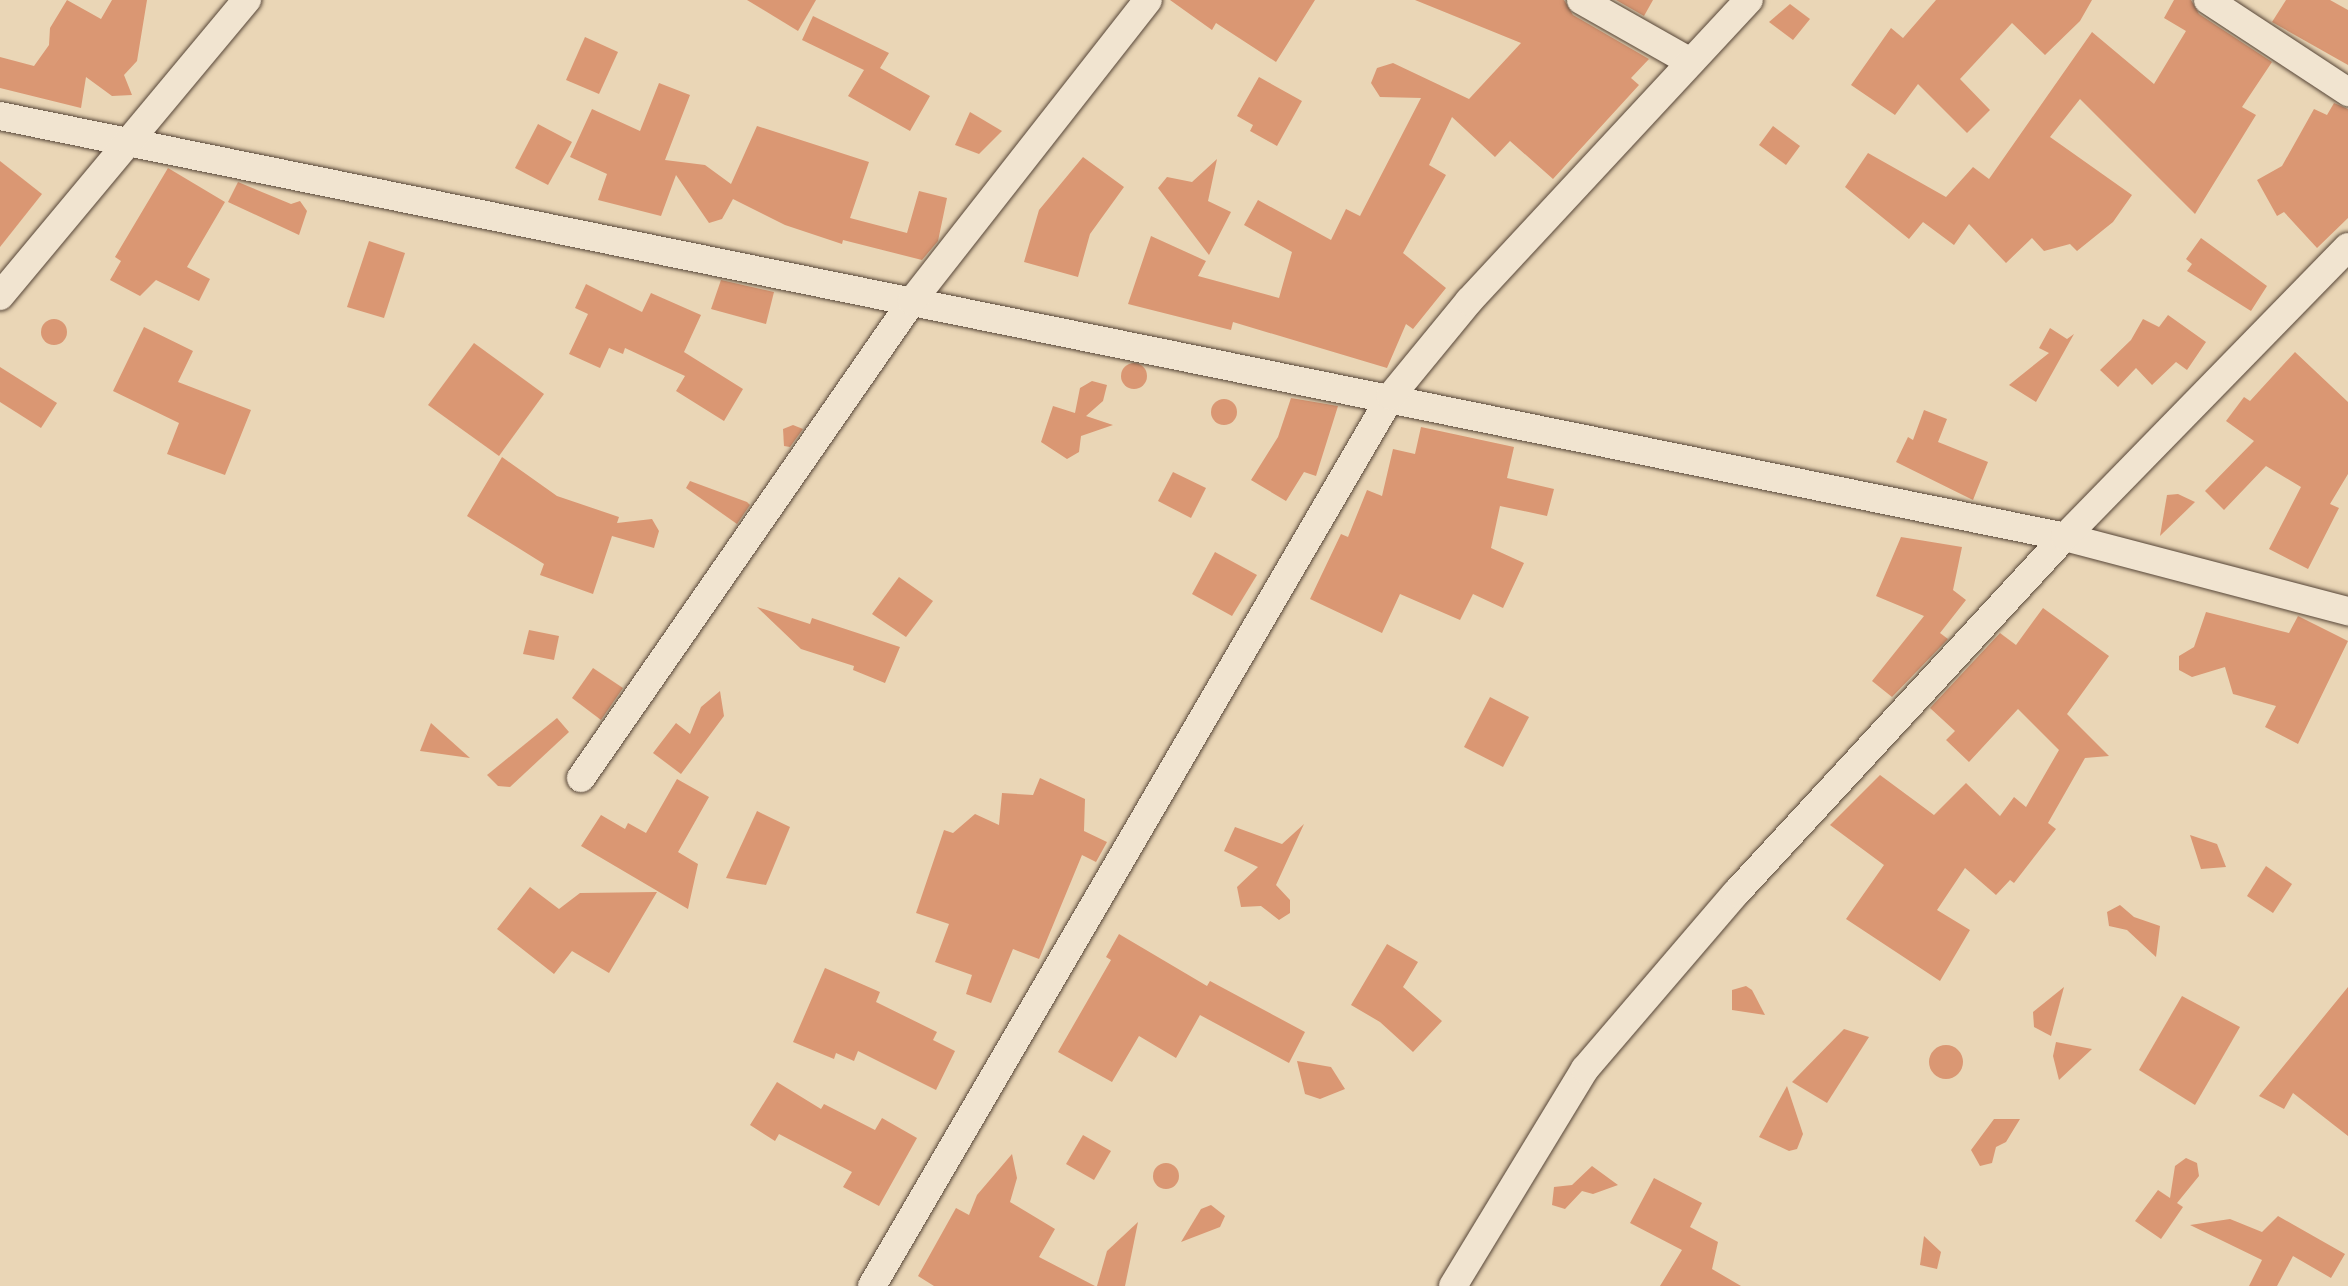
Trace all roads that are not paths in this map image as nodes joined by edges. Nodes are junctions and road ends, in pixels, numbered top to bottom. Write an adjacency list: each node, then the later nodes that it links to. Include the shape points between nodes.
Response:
1 (247, 0): 9 (street)
2 (1148, 0): 12 (street)
3 (1581, 0): 6 (street)
4 (1749, 0): 6 (street)
5 (2208, 0): 7 (street)
6 (1689, 61): 13 (street, via 1469,301)
7 (2348, 92)
8 (0, 116): 9 (street)
9 (127, 145): 11 (street); 12 (street)
10 (2348, 247): 14 (street)
11 (0, 296)
12 (912, 301): 13 (street); 16 (street)
13 (1391, 396): 14 (street); 17 (street)
14 (2065, 537): 15 (street); 18 (street, via 1736,893 1585,1069)
15 (2348, 611)
16 (581, 778)
17 (872, 1286)
18 (1453, 1286)

